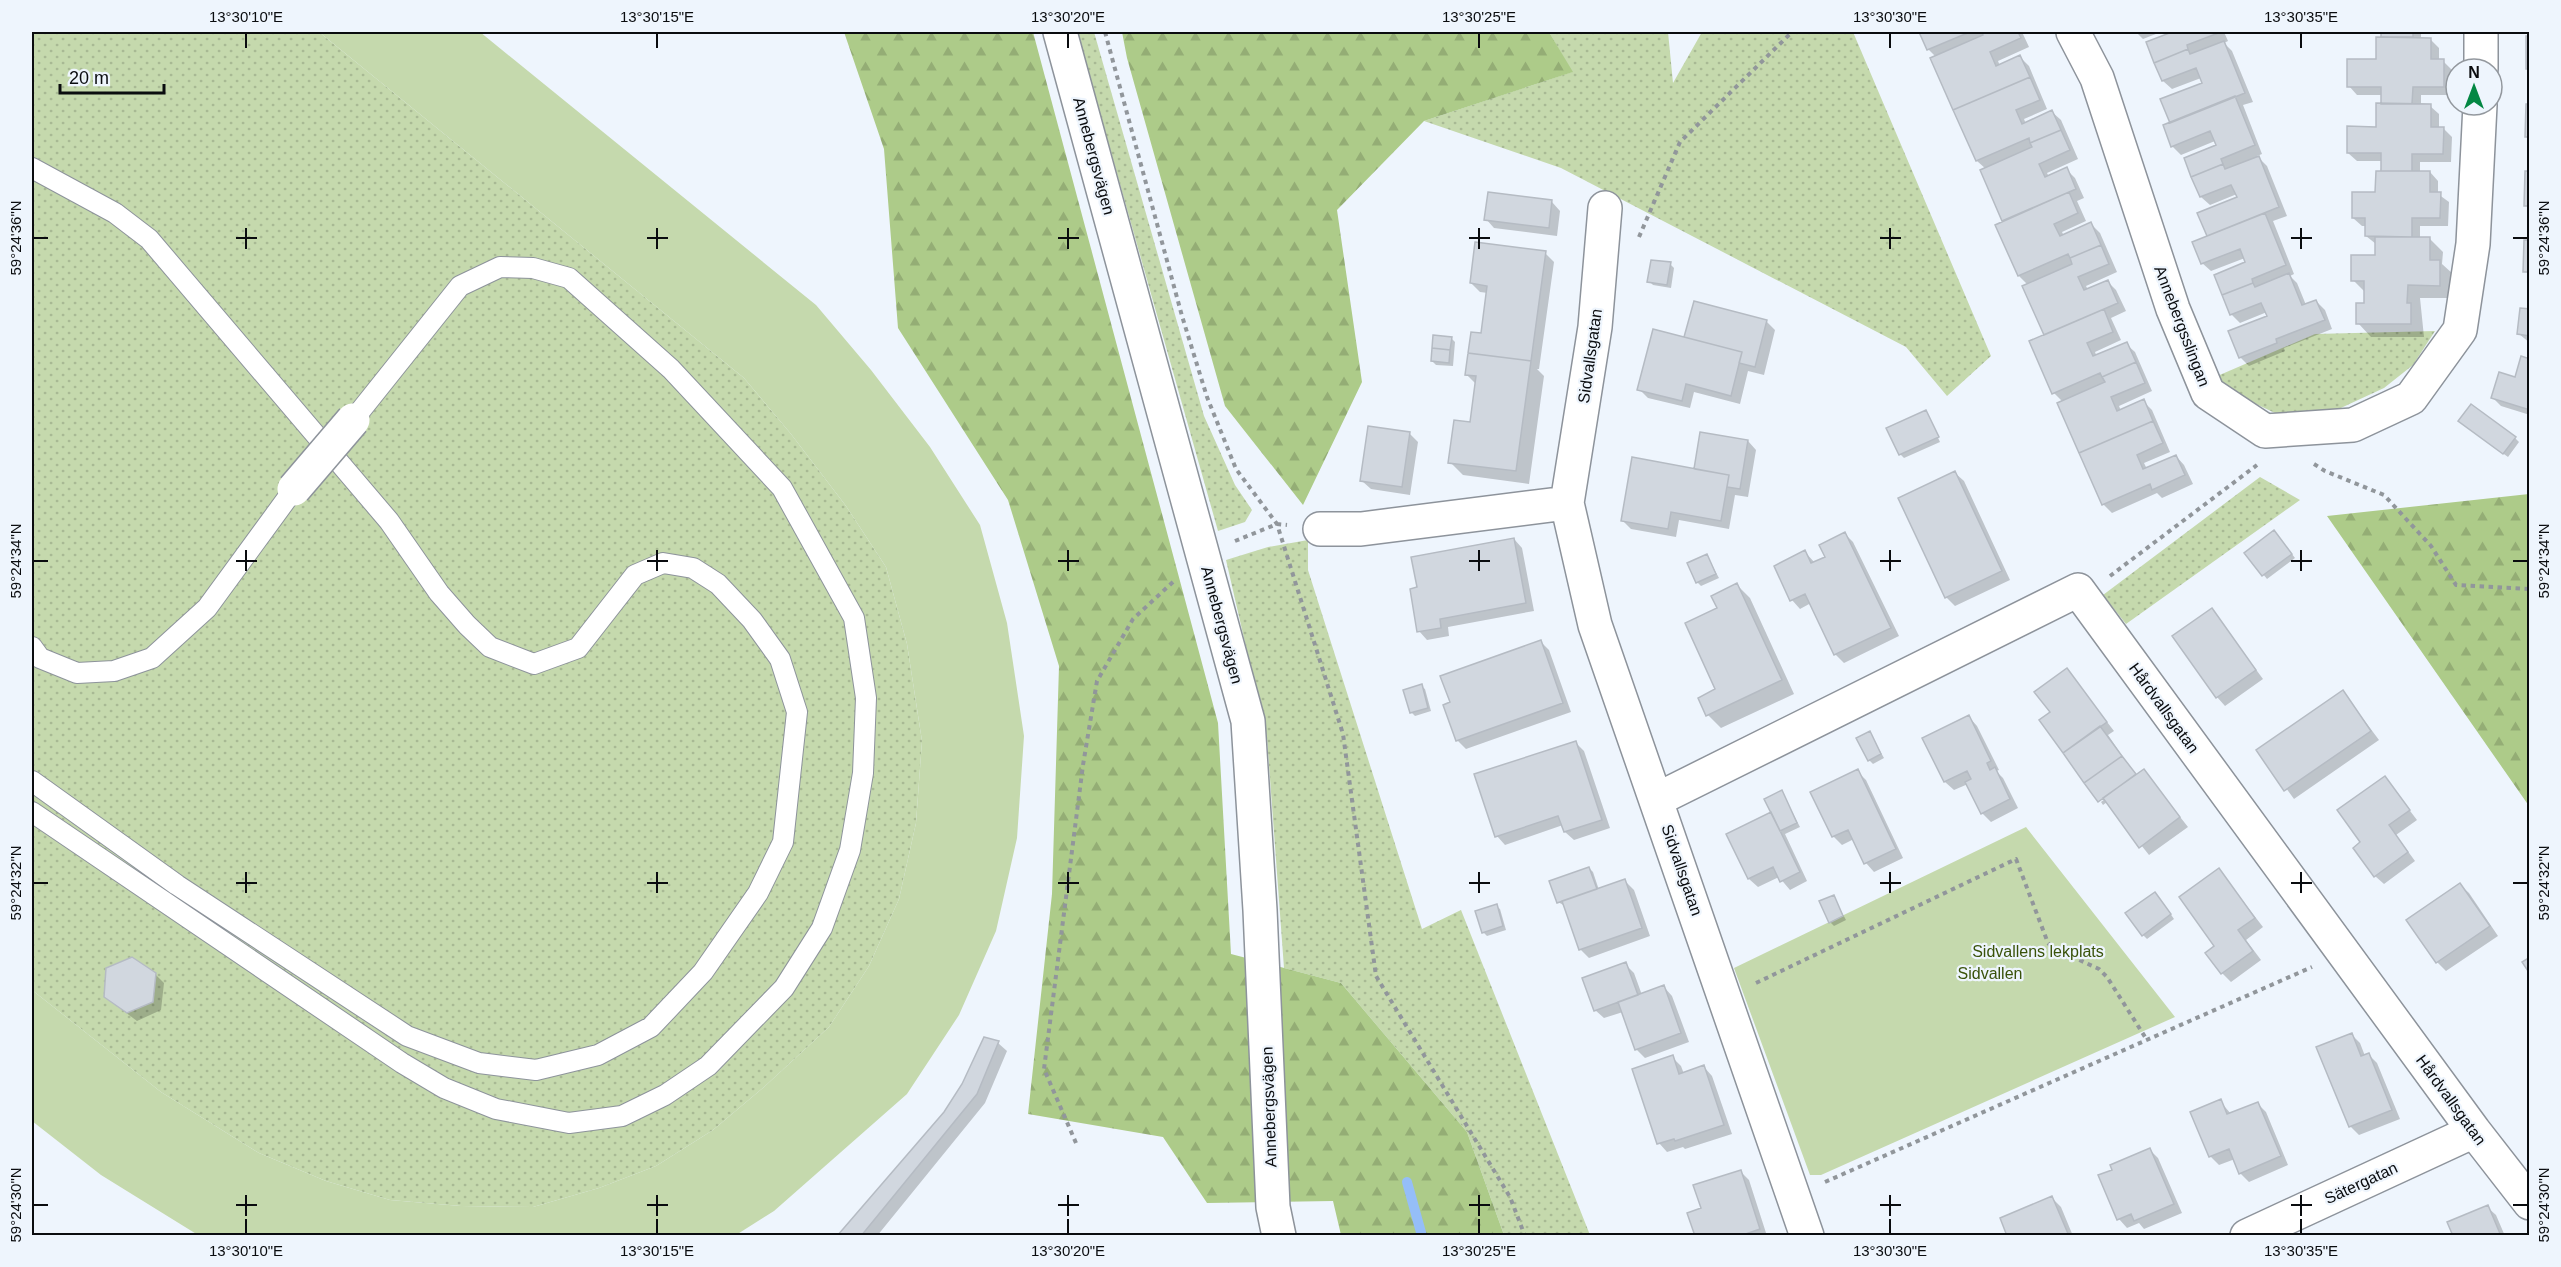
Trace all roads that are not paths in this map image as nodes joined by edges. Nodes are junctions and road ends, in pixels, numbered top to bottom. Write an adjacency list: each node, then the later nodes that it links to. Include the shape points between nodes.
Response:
1 (1060, 32): 18 (street, Annebergsvägen, via 1248,721 1273,1207)
2 (2073, 32): 5 (street, Annebergsslingan, via 2097,78 2173,309 2208,393 2265,431 2352,425 2411,398 2460,330 2473,244)
3 (2481, 32): 4 (street)
4 (2481, 57)
5 (2479, 117)
6 (32, 168): 13 (lane, via 115,213 149,239 389,521 439,593 490,647 534,663 578,648 635,575 663,562 693,568 718,584 752,620 780,659 797,712 783,842 758,893 703,972 651,1027 598,1055 536,1070 479,1063 407,1036 177,885)
7 (1605, 208): 10 (street, Sidvallsgatan, via 1595,327)
8 (353, 420): 9 (street, bridge); 15 (lane, via 460,286 500,267 533,268 569,278 671,369 782,488 854,618 866,698 863,773 850,850 822,928 784,988 708,1066 665,1095 622,1116 569,1123 496,1109 444,1088 402,1063)
9 (294, 489): 12 (lane, via 207,608 152,658 114,671 77,673 40,658)
10 (1567, 503): 11 (street, via 1361,530); 14 (street, Sidvallsgatan, via 1595,625)
11 (1320, 530)
12 (32, 647)
13 (32, 781)
14 (1658, 799): 16 (street, Hårdvallsgatan, via 2078,590); 19 (street, Sidvallsgatan)
15 (32, 812)
16 (2474, 1131): 17 (street, Hårdvallsgatan); 20 (street, Sätergatan)
17 (2529, 1203)
18 (1278, 1236)
19 (1807, 1236)
20 (2247, 1236)

